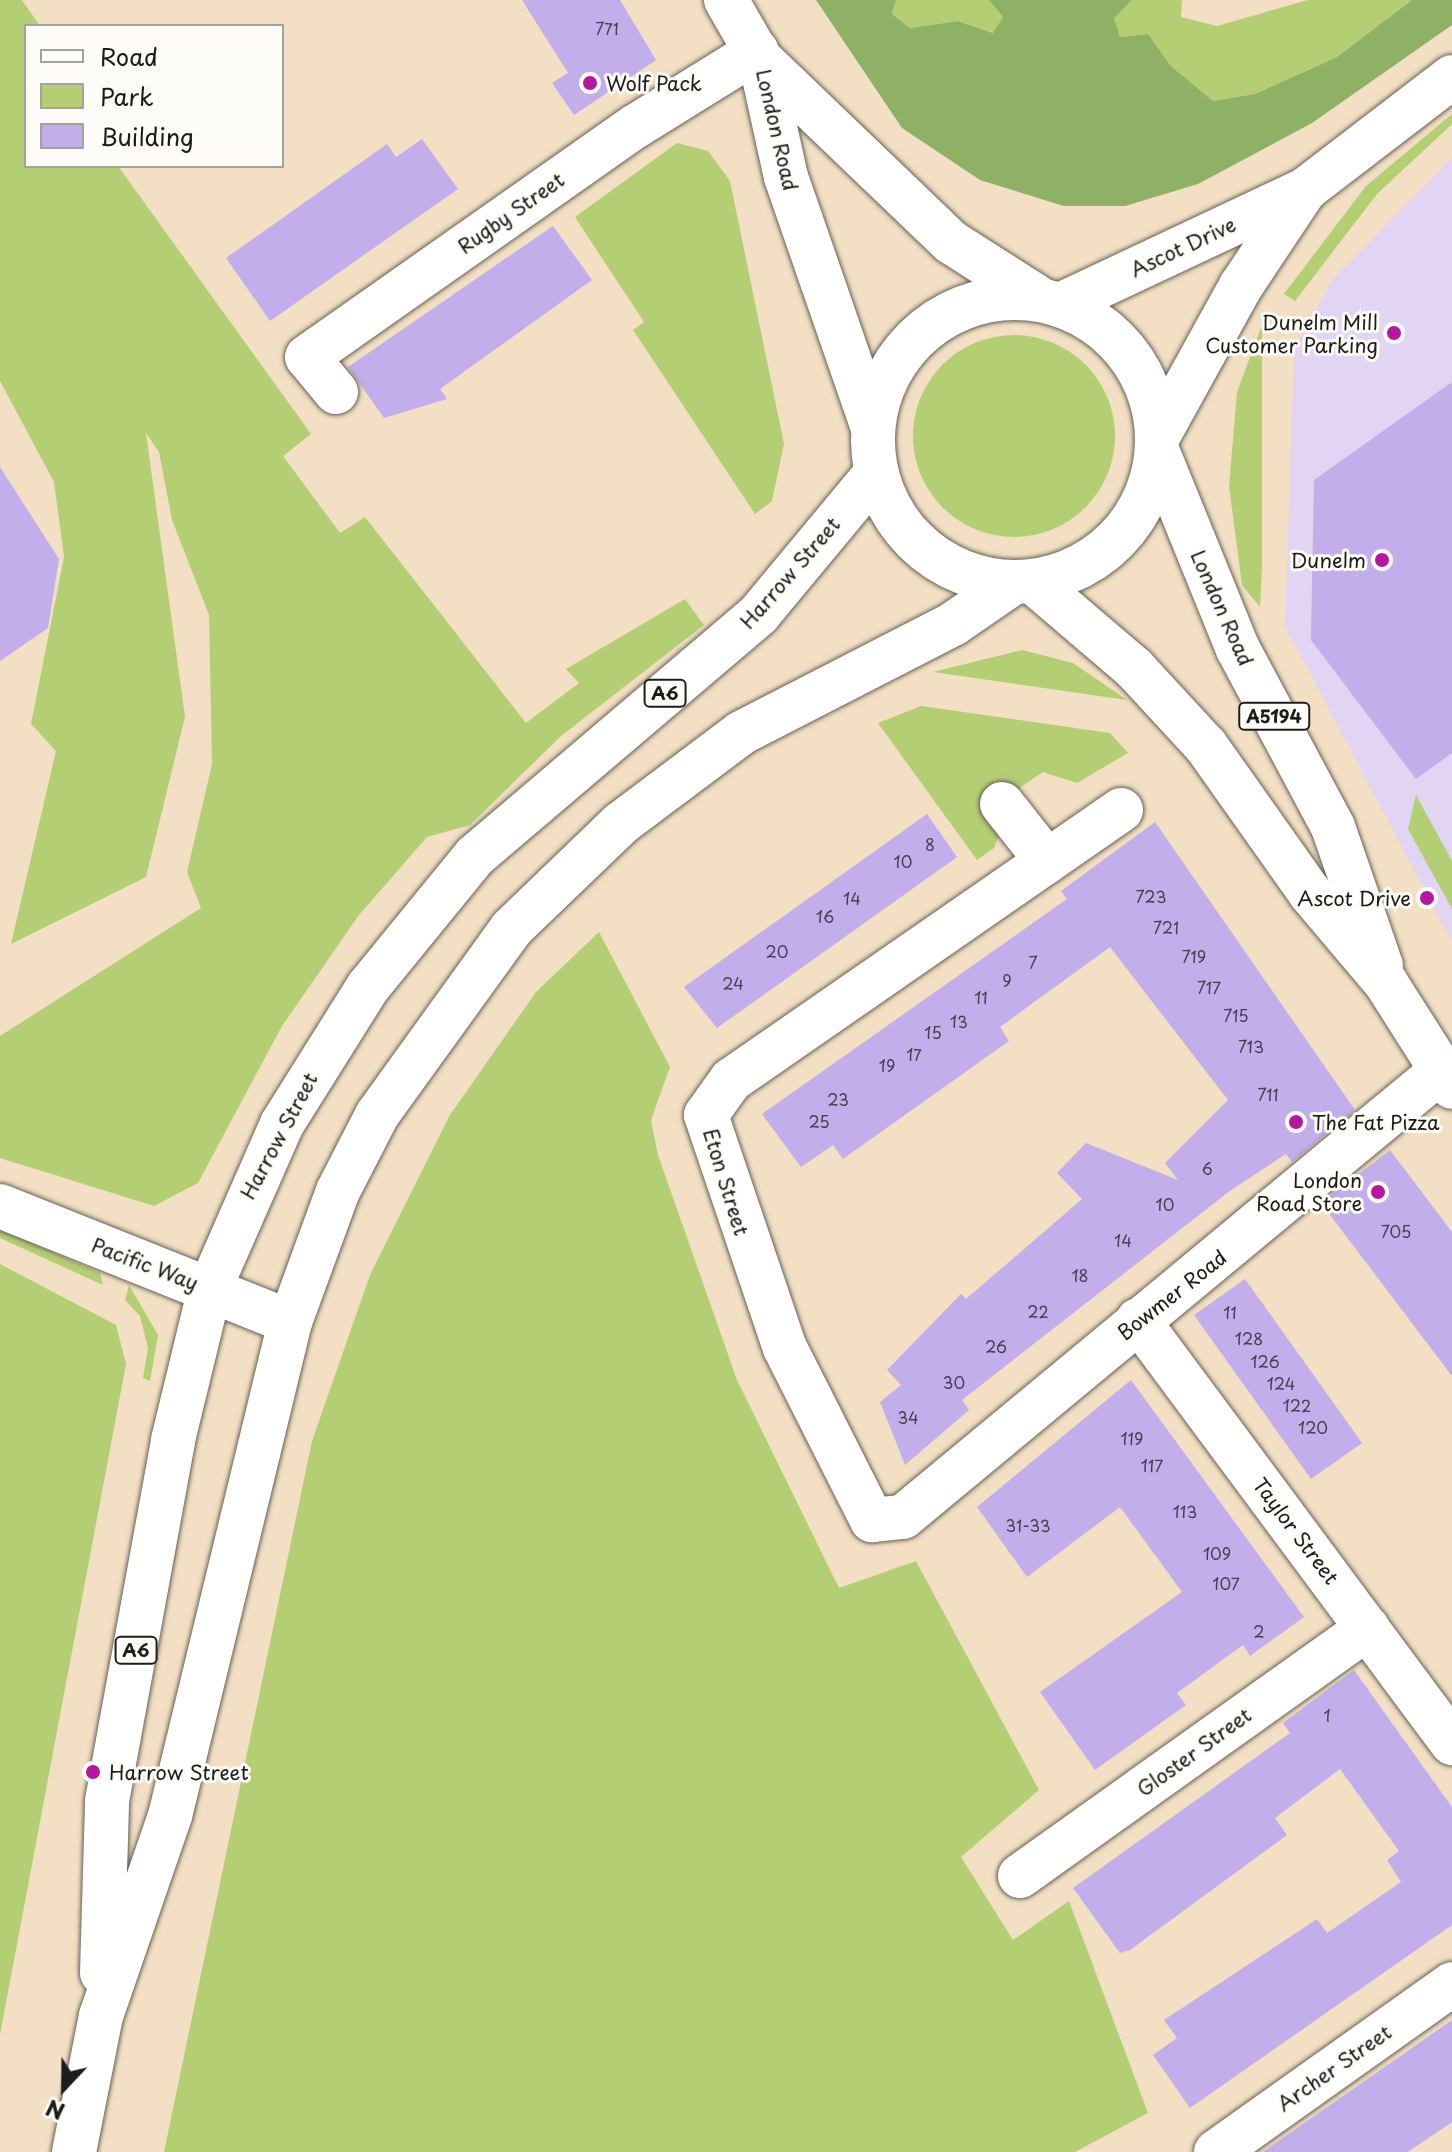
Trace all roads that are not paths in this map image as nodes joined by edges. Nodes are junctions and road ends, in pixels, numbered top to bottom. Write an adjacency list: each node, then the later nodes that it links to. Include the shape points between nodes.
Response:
1 (726, 0): 2 (main road, London Road)
2 (759, 55): 5 (main road, London Road, via 951,242); 6 (main road, Rugby Street, via 636,126 307,357); 7 (main road, London Road, via 786,177)
3 (1452, 77): 4 (main road, Ascot Drive)
4 (1306, 189): 5 (main road, Ascot Drive); 8 (main road, Ascot Drive, via 1241,286)
5 (1050, 302): 7 (main road, via 980,302 927,327 889,371); 8 (main road, via 1104,328 1137,366)
6 (336, 392)
7 (873, 428): 9 (main road)
8 (1157, 444): 10 (main road, via 1138,512 1118,538 1083,564); 14 (main road, London Road / A5194, via 1238,649 1333,827)
9 (876, 473): 10 (main road, via 887,502 926,551 953,568); 17 (main road, Harrow Street / A6, via 759,614 548,787 430,908 334,1035 289,1112)
10 (1023, 582): 14 (main road, London Road / A5194, via 1170,704); 19 (main road, A6, via 953,624 831,681 716,749 575,864 439,1021 338,1191)
11 (1002, 804): 13 (main road)
12 (1121, 810): 13 (main road, Eton Street)
13 (1047, 861): 20 (main road, Eton Street, via 731,1080 706,1115 753,1265 829,1446 872,1520)
14 (1386, 983): 15 (main road, London Road / A5194)
15 (1446, 1079): 18 (main road, Bowmer Road, via 1175,1298)
16 (0, 1206): 17 (main road, Pacific Way)
17 (210, 1288): 19 (main road, Pacific Way); 25 (main road, Harrow Street / A6, via 173,1440 107,1801)
18 (1138, 1320): 20 (main road, Bowmer Road); 21 (main road, Taylor Street)
19 (290, 1322): 25 (main road, A6, via 170,1816)
20 (903, 1517)
21 (1368, 1628): 22 (main road, Taylor Street); 23 (main road, Gloster Street)
22 (1452, 1743)
23 (1020, 1876)
24 (1452, 1984): 27 (main road, Archer Street)
25 (101, 2016): 26 (main road, A6)
26 (74, 2152)
27 (1216, 2152)

